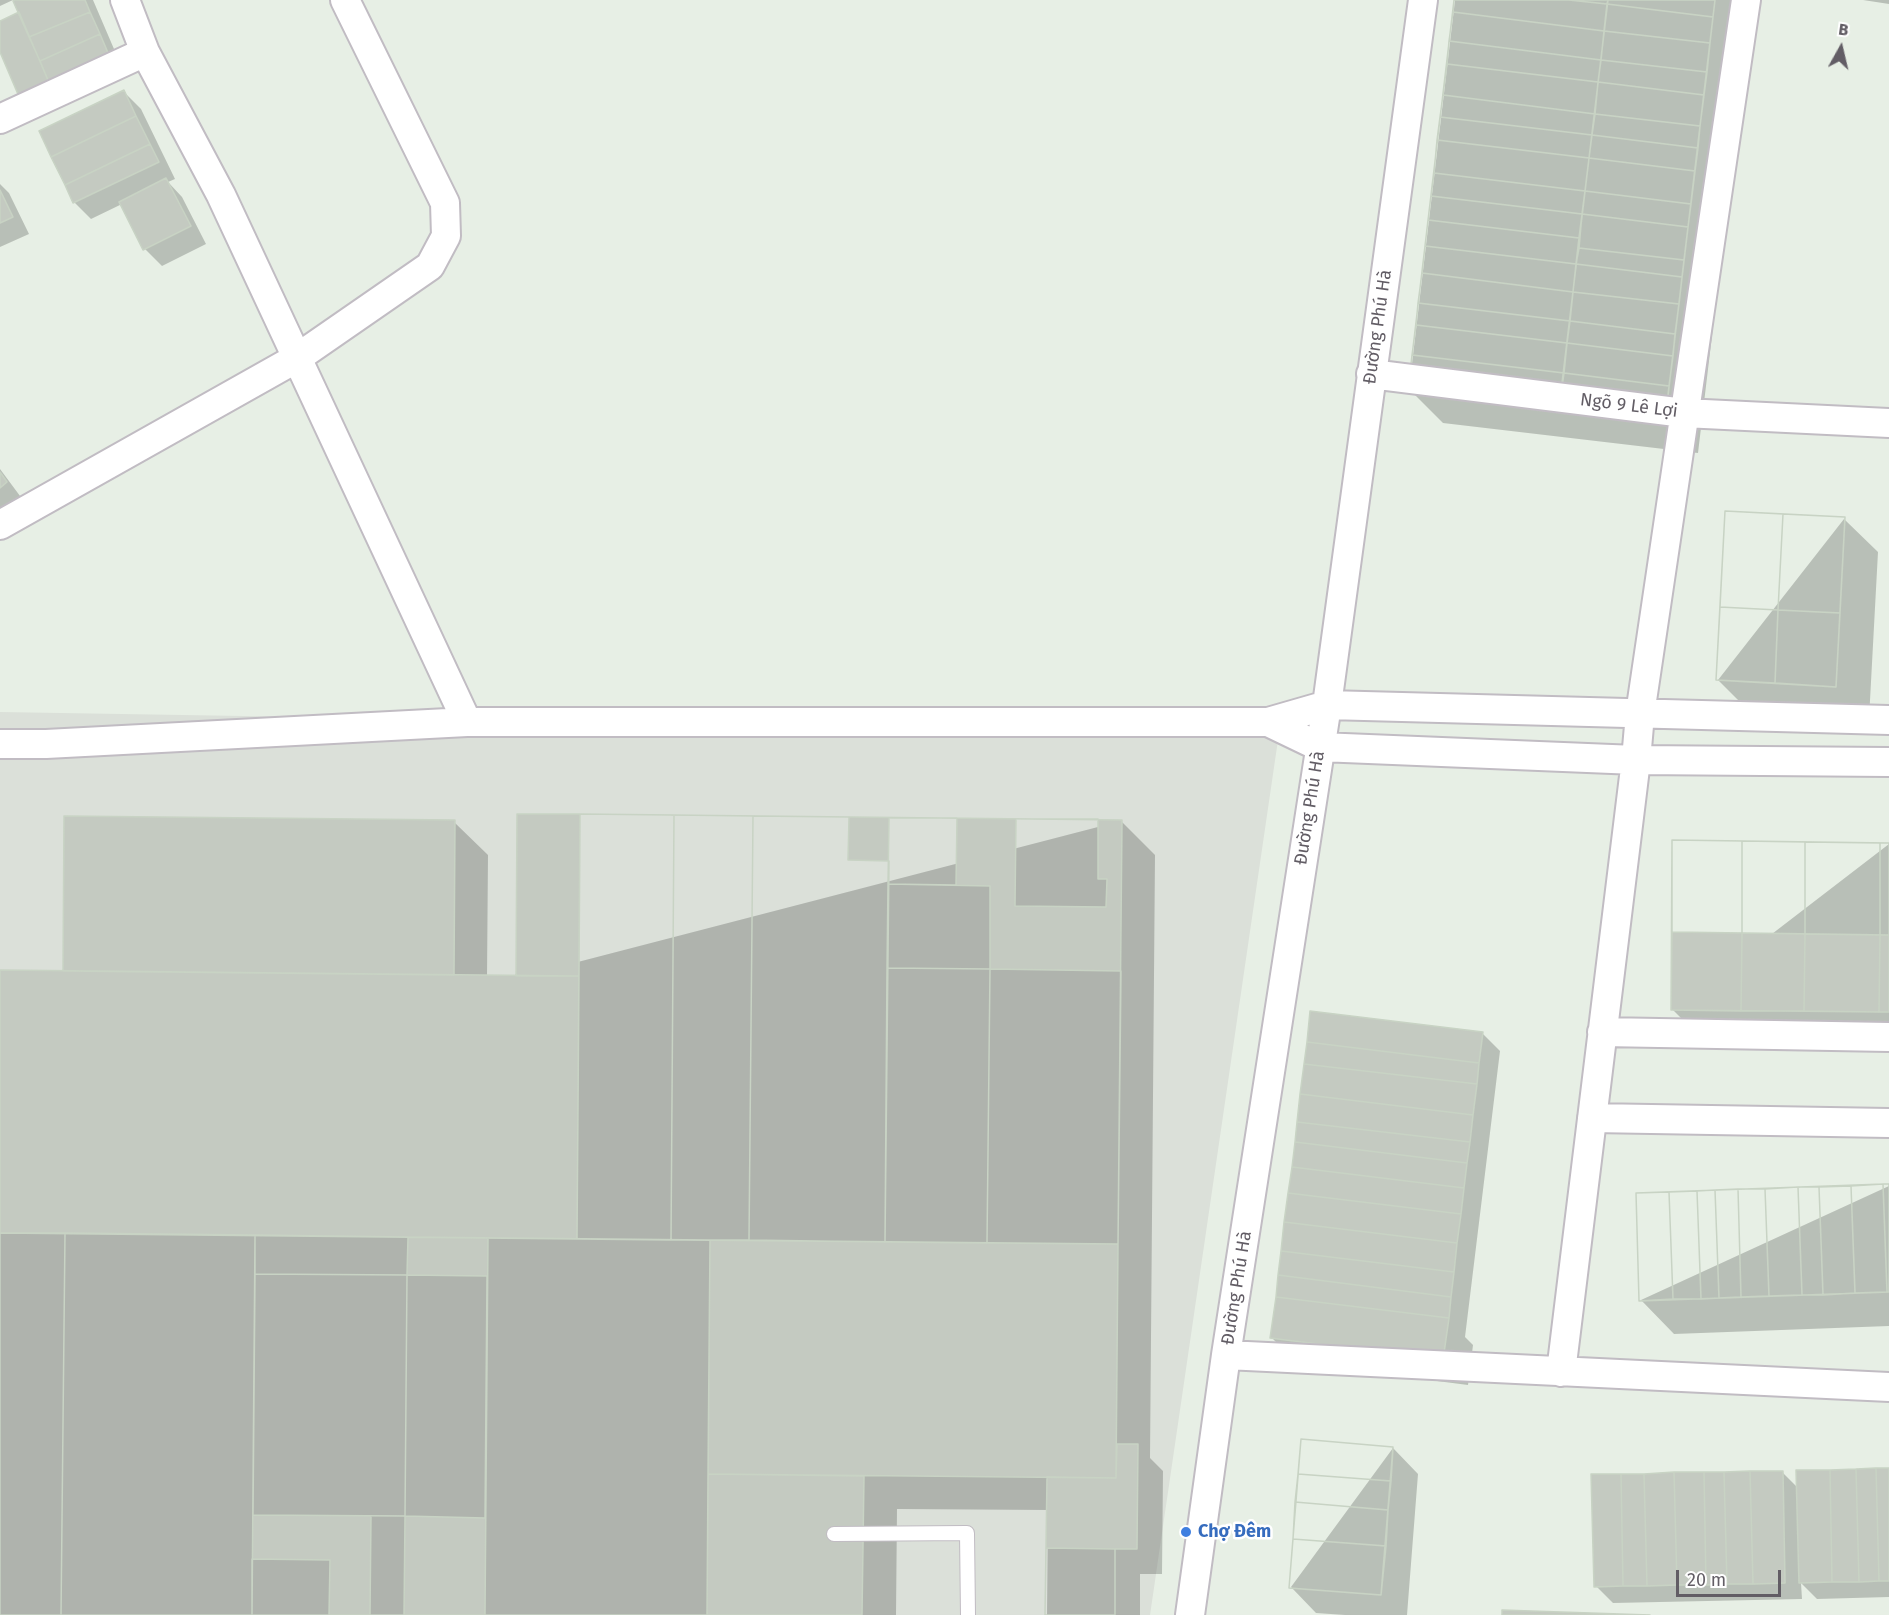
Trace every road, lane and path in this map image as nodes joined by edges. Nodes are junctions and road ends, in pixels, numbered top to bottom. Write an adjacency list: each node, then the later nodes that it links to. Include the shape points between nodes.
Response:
1 (125, 0): 5 (street)
2 (345, 0): 7 (street, via 445,203 446,236 430,266)
3 (1423, 0): 8 (street, Đường Phú Hà)
4 (1746, 0): 9 (street)
5 (145, 52): 6 (street); 7 (street, via 221,195)
6 (0, 118)
7 (297, 358): 11 (street); 15 (street)
8 (1371, 374): 9 (street, Ngõ 9 Lê Lợi); 12 (street, Đường Phú Hà)
9 (1684, 413): 10 (street, Ngõ 9 Lê Lợi); 13 (street)
10 (1889, 423)
11 (0, 525)
12 (1327, 705): 13 (street); 16 (street); 18 (street, Đường Phú Hà)
13 (1640, 714): 14 (street); 19 (street)
14 (1889, 720)
15 (467, 722): 16 (street); 17 (street)
16 (1268, 722): 18 (street)
17 (0, 744)
18 (1320, 747): 19 (street); 25 (street, Đường Phú Hà)
19 (1636, 760): 20 (street); 21 (street)
20 (1889, 762)
21 (1602, 1032): 22 (street); 23 (street)
22 (1889, 1037)
23 (1592, 1118): 24 (street); 26 (street)
24 (1889, 1123)
25 (1226, 1355): 26 (street); 30 (street, Đường Phú Hà)
26 (1561, 1372): 27 (street)
27 (1889, 1387)
28 (834, 1534): 29 (lane, via 967,1533)
29 (968, 1615)
30 (1190, 1615)

